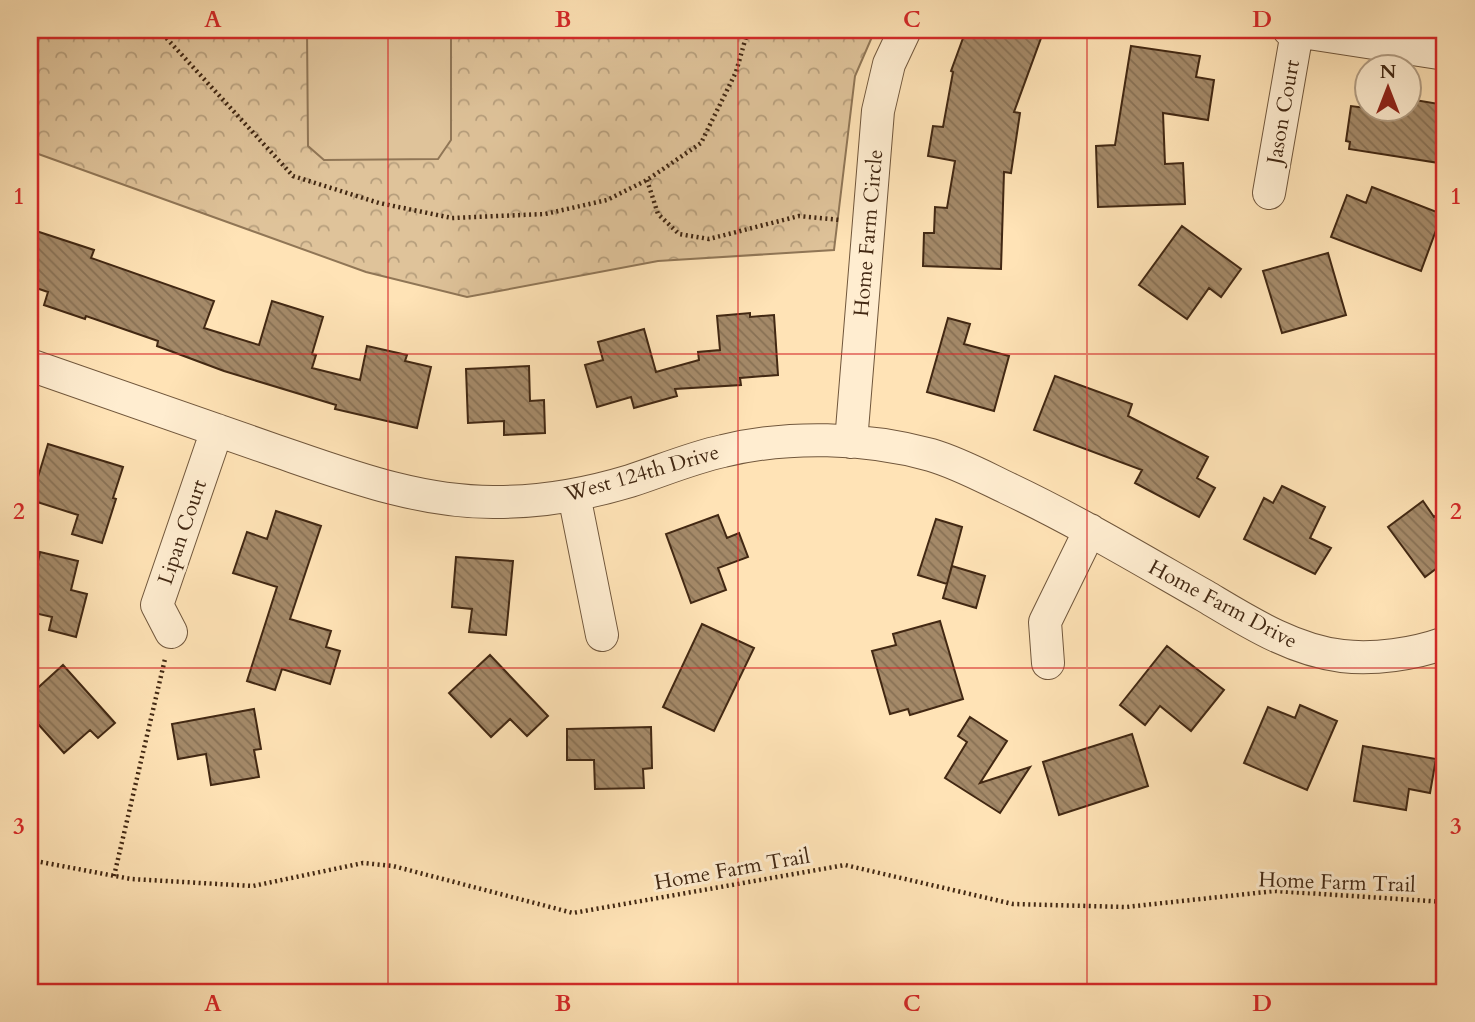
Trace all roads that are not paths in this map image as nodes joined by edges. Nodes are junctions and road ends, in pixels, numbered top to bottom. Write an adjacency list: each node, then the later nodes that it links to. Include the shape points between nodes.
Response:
1 (905, 30): 8 (street, Home Farm Circle, via 889,64 878,111)
2 (1293, 31): 3 (street); 5 (street, Jason Court)
3 (1345, 34): 4 (street)
4 (1445, 54)
5 (1269, 193)
6 (30, 365): 7 (street, West 124th Drive)
7 (217, 430): 9 (street, West 124th Drive, via 374,484 421,495 498,502); 11 (street, Lipan Court, via 157,605)
8 (851, 442): 9 (street, West 124th Drive, via 763,444 724,450); 10 (street, West 124th Drive, via 932,455 960,465)
9 (574, 495): 12 (street)
10 (1090, 530): 13 (street, Home Farm Drive, via 1235,614 1309,649 1361,657 1413,652); 14 (street, via 1045,622)
11 (171, 632)
12 (602, 635)
13 (1445, 643)
14 (1048, 663)

